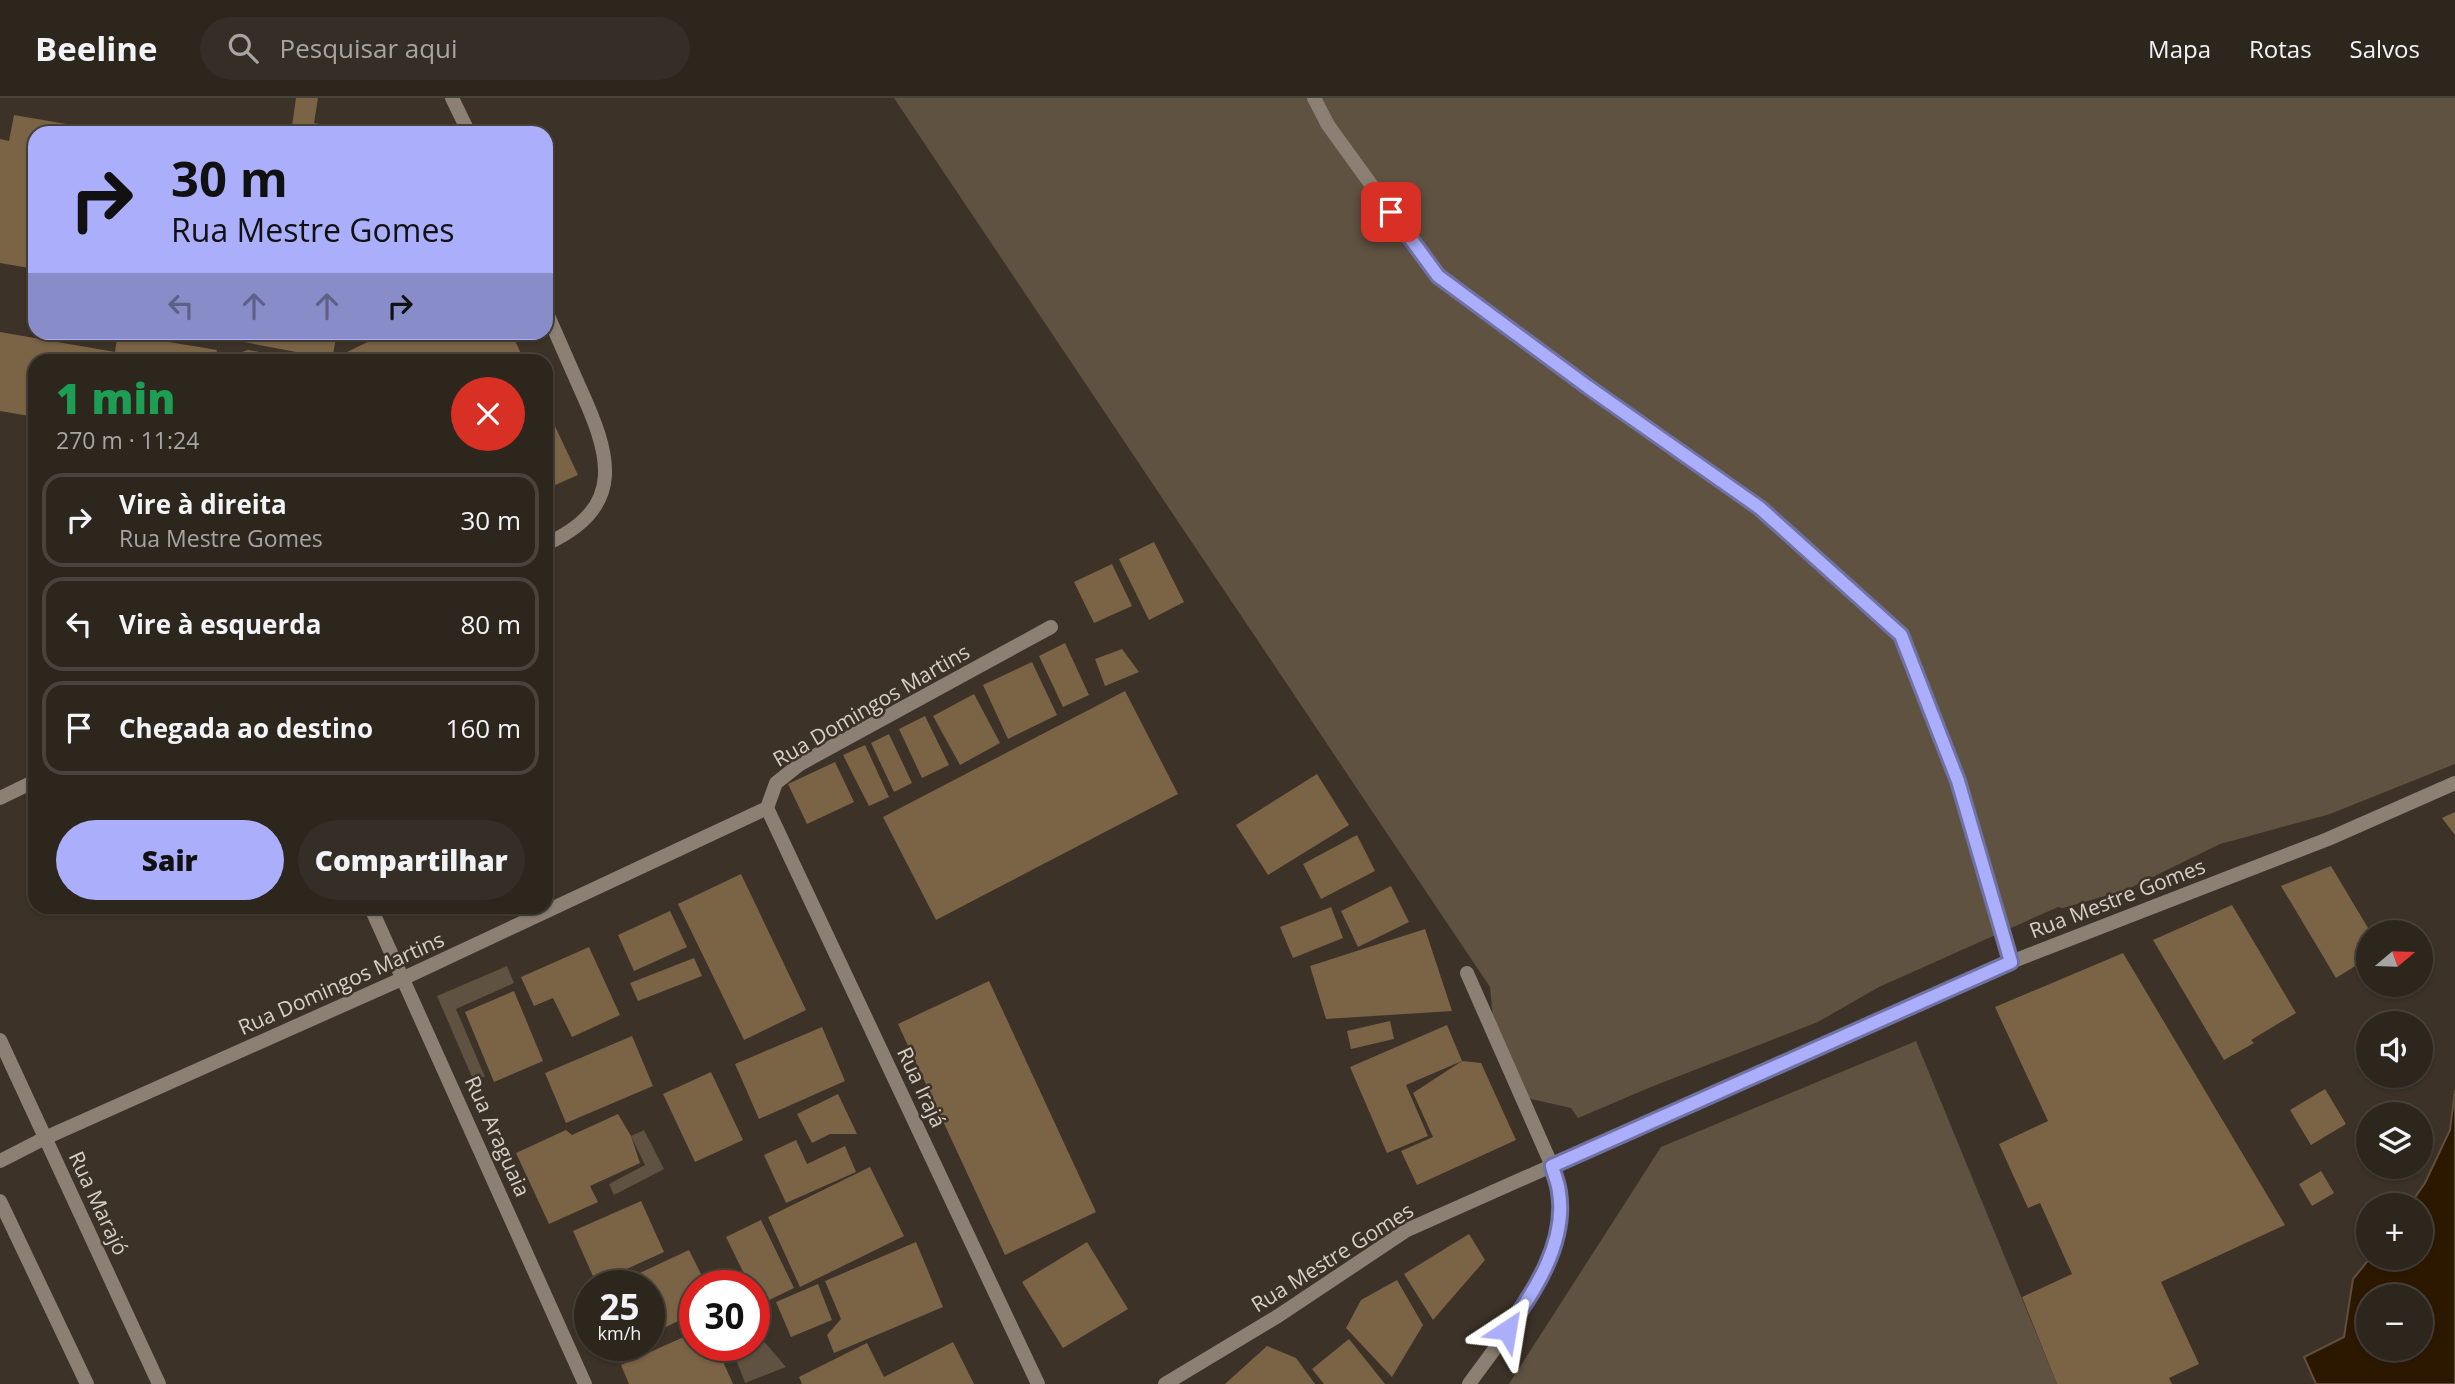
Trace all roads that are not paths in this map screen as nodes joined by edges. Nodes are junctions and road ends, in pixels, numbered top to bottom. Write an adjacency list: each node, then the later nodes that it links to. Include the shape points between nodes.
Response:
1 (452, 98): 3 (street)
2 (1314, 98): 14 (street, via 1328,125 1438,276 1760,508 1901,635 1958,781)
3 (466, 126)
4 (553, 327): 5 (street, via 597,425 606,459 604,487 595,507 581,524)
5 (553, 540)
6 (1051, 627): 10 (street, Rua Domingos Martins, via 800,764 776,783)
7 (2455, 783): 14 (street, Rua Mestre Gomes, via 2328,839)
8 (28, 784): 9 (street)
9 (0, 798)
10 (767, 808): 11 (street, Rua Domingos Martins); 25 (street, Rua Irajá)
11 (553, 908)
12 (374, 914): 16 (street, Rua Araguaia)
13 (541, 914): 16 (street, Rua Domingos Martins)
14 (2011, 962): 20 (street, Rua Mestre Gomes)
15 (1467, 972): 20 (street)
16 (404, 978): 18 (street, Rua Domingos Martins); 24 (street, Rua Araguaia)
17 (0, 1040): 18 (street, Rua Marajó)
18 (45, 1138): 19 (street, Rua Domingos Martins); 23 (street, Rua Marajó)
19 (0, 1161)
20 (1552, 1166): 26 (street, Rua Mestre Gomes, via 1407,1230); 27 (street, via 1560,1192 1558,1232 1545,1269)
21 (0, 1201): 22 (street)
22 (87, 1384)
23 (159, 1384)
24 (585, 1384)
25 (1038, 1384)
26 (1165, 1384)
27 (1469, 1384)

